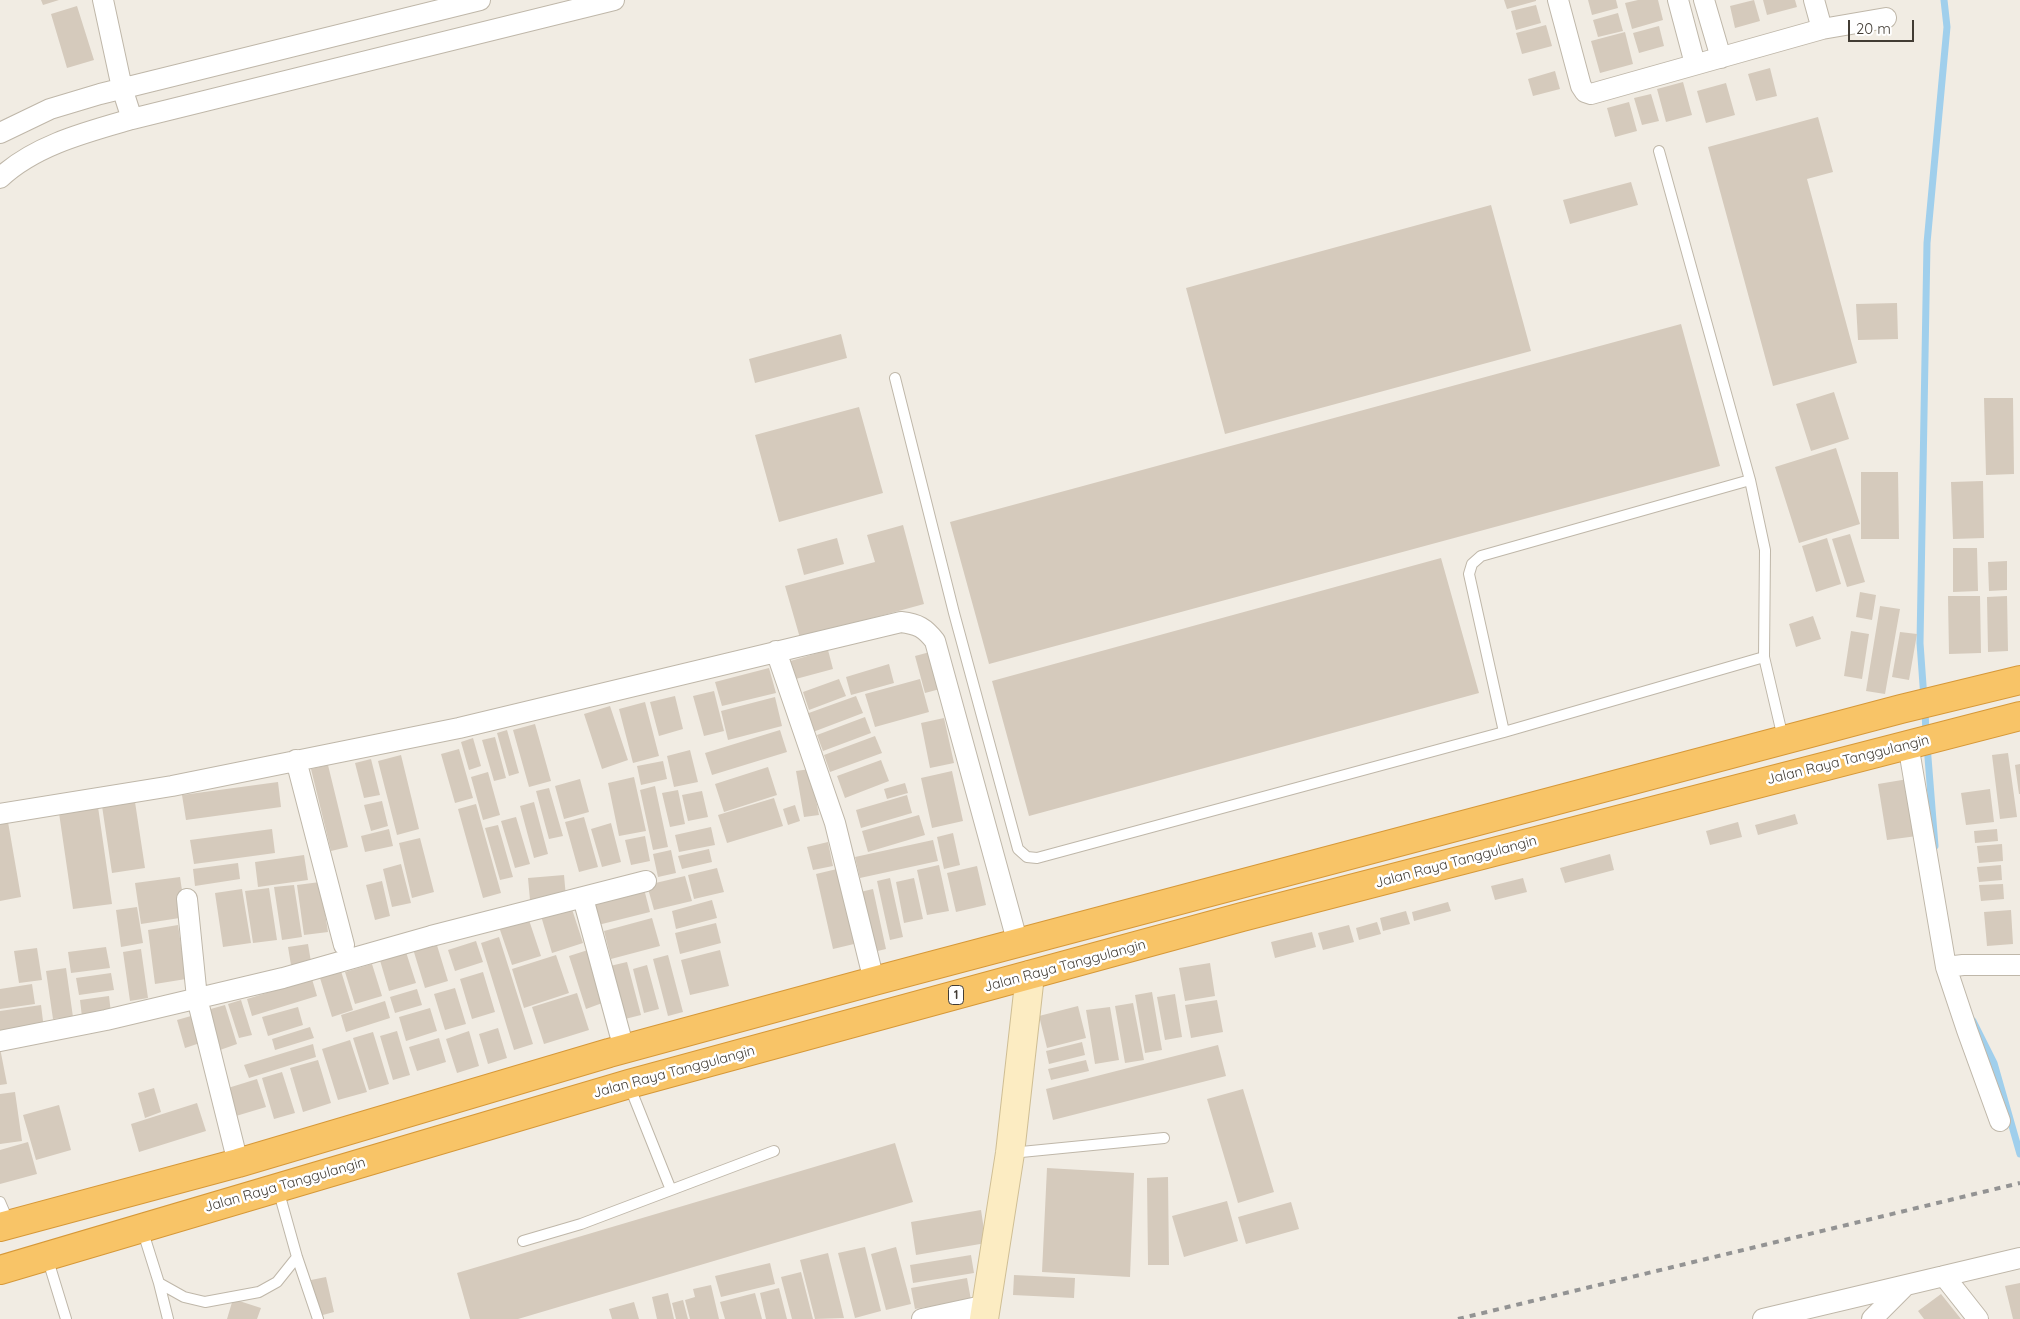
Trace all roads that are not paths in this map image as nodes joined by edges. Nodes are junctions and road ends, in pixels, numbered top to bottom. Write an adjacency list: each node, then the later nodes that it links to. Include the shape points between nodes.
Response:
1 (103, 0): 12 (street)
2 (480, 0): 12 (street)
3 (613, 0): 13 (street)
4 (1558, 0): 11 (street, via 1585,92 1591,94)
5 (1678, 0): 11 (street)
6 (1704, 0): 10 (street)
7 (1814, 0): 9 (street)
8 (1886, 18): 9 (street)
9 (1822, 29): 10 (street)
10 (1721, 58): 11 (street)
11 (1695, 64)
12 (122, 88): 13 (street); 14 (street, via 50,109)
13 (132, 119): 16 (street, via 68,139)
14 (0, 133)
15 (1659, 150): 18 (lane)
16 (0, 178)
17 (895, 378): 23 (lane, via 1018,849 1026,857 1046,856)
18 (1750, 480): 20 (lane, via 1765,550); 23 (lane, via 1481,556 1472,564 1469,574)
19 (776, 652): 26 (street, via 459,728); 35 (street, via 901,622 917,624 926,630 935,641); 40 (street, via 834,823)
20 (1764, 656): 23 (lane); 24 (lane)
21 (2020, 680): 24 (highway)
22 (2020, 716): 25 (highway, Jalan Raya Tanggulangin / 1)
23 (1504, 732)
24 (1784, 740): 28 (highway)
25 (1913, 743): 33 (highway, Jalan Raya Tanggulangin / 1); 38 (street)
26 (296, 760): 27 (street, via 172,786); 36 (street)
27 (0, 814)
28 (1297, 868): 30 (highway); 33 (highway, via 1292,887)
29 (646, 881): 31 (street)
30 (1234, 885): 34 (highway, via 1244,898); 35 (highway)
31 (583, 898): 41 (street); 43 (street)
32 (187, 899): 41 (street)
33 (1304, 901): 34 (highway, Jalan Raya Tanggulangin / 1)
34 (1242, 917): 39 (highway, Jalan Raya Tanggulangin / 1)
35 (1018, 944): 40 (highway)
36 (344, 945)
37 (2020, 965): 38 (street)
38 (1948, 967): 45 (street)
39 (1030, 975): 44 (highway, Jalan Raya Tanggulangin / 1); 48 (street)
40 (874, 981): 43 (highway)
41 (197, 998): 42 (street); 49 (street)
42 (0, 1041)
43 (624, 1049): 49 (highway)
44 (629, 1084): 50 (highway, Jalan Raya Tanggulangin / 1); 51 (lane)
45 (2000, 1121)
46 (1164, 1138): 48 (lane)
47 (774, 1151): 51 (lane)
48 (1010, 1153): 62 (street)
49 (238, 1163): 52 (highway)
50 (278, 1188): 53 (highway, Jalan Raya Tanggulangin / 1); 56 (lane)
51 (671, 1190): 54 (lane)
52 (3, 1218)
53 (142, 1227): 55 (highway, Jalan Raya Tanggulangin / 1); 60 (lane)
54 (523, 1242)
55 (47, 1256): 58 (highway, Jalan Raya Tanggulangin / 1); 63 (lane)
56 (297, 1257): 60 (lane, via 277,1282 259,1292 205,1302 184,1297); 65 (lane)
57 (2020, 1258): 59 (street)
58 (0, 1270)
59 (1944, 1276): 61 (street); 69 (street)
60 (159, 1283): 64 (lane)
61 (1905, 1286): 67 (street); 68 (street)
62 (986, 1312): 66 (street)
63 (66, 1319)
64 (168, 1319)
65 (318, 1319)
66 (922, 1319)
67 (1763, 1319)
68 (1872, 1319)
69 (1978, 1319)

